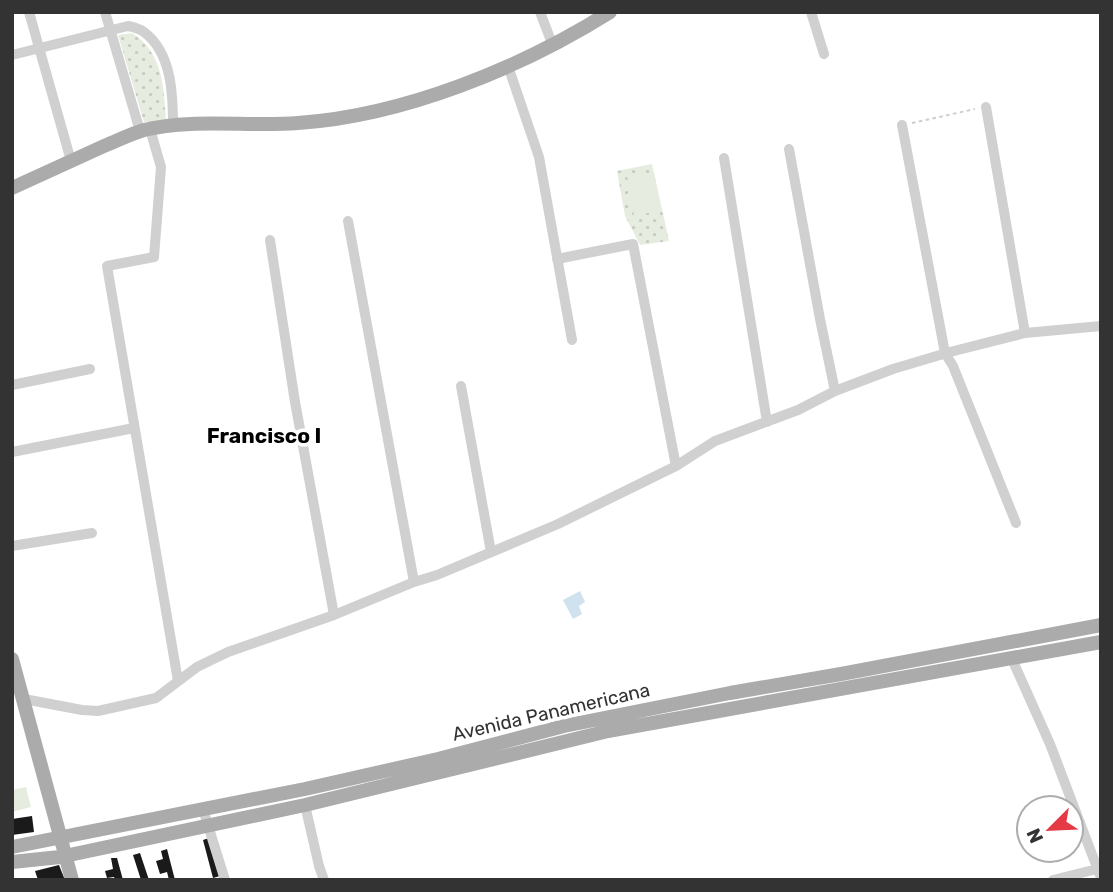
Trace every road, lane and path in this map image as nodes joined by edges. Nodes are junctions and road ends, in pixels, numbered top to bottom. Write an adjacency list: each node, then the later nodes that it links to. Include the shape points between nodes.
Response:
1 (29, 12): 8 (street)
2 (105, 12): 6 (street)
3 (540, 12): 7 (street)
4 (610, 12): 7 (main road)
5 (811, 12): 9 (street)
6 (110, 29): 8 (street); 14 (street, via 128,26 144,32 160,52 173,93); 15 (street)
7 (553, 46): 11 (main road)
8 (40, 49): 10 (street); 18 (street)
9 (824, 54)
10 (12, 55)
11 (508, 66): 14 (main road, via 413,102 343,118); 22 (street, via 539,157)
12 (986, 107): 13 (path); 24 (street)
13 (902, 125): 26 (street)
14 (173, 126): 15 (main road)
15 (145, 130): 18 (main road); 32 (street, via 161,167 154,257 107,266)
16 (789, 149): 30 (street)
17 (724, 158): 31 (street)
18 (71, 161): 19 (main road)
19 (12, 188)
20 (348, 221): 39 (street)
21 (270, 240): 40 (street)
22 (557, 259): 25 (street); 34 (street, via 633,244)
23 (1101, 326): 24 (street)
24 (1025, 333): 26 (street)
25 (572, 340)
26 (945, 353): 30 (street); 35 (street)
27 (90, 369): 28 (street)
28 (12, 385)
29 (461, 386): 38 (street)
30 (835, 391): 31 (street)
31 (766, 422): 34 (street, via 715,441)
32 (134, 428): 33 (street); 48 (street)
33 (12, 452)
34 (676, 466): 38 (street)
35 (1016, 523)
36 (92, 533): 37 (street)
37 (12, 546)
38 (491, 552): 39 (street)
39 (414, 582): 40 (street)
40 (334, 615): 48 (street, via 228,652)
41 (1101, 625): 42 (main road, Avenida Panamericana)
42 (1059, 634): 44 (main road); 47 (main road, Avenida Panamericana)
43 (1101, 642): 44 (main road, Avenida Panamericana)
44 (1062, 649): 46 (main road, Avenida Panamericana)
45 (12, 659): 50 (main road)
46 (1012, 659): 47 (main road, Avenida Panamericana); 63 (street)
47 (907, 669): 49 (main road, Avenida Panamericana); 51 (main road, Avenida Panamericana)
48 (178, 681): 50 (street, via 156,698 98,711)
49 (730, 693): 51 (main road); 52 (main road, Avenida Panamericana, via 564,726)
50 (24, 699): 59 (main road)
51 (733, 708): 52 (main road, Avenida Panamericana)
52 (503, 749): 53 (main road, Avenida Panamericana)
53 (439, 765): 54 (main road, Avenida Panamericana); 55 (main road, Avenida Panamericana)
54 (334, 782): 55 (main road); 57 (main road, Avenida Panamericana)
55 (338, 797): 56 (main road, Avenida Panamericana)
56 (304, 806): 58 (main road, Avenida Panamericana); 66 (street)
57 (203, 809): 58 (street); 59 (main road, Avenida Panamericana)
58 (207, 824): 61 (main road, Avenida Panamericana); 65 (street)
59 (60, 839): 60 (main road, Avenida Panamericana); 61 (main road)
60 (12, 847)
61 (65, 856): 62 (main road, Avenida Panamericana); 64 (main road)
62 (12, 862)
63 (1099, 874): 67 (street)
64 (72, 880)
65 (225, 880)
66 (324, 880)
67 (1053, 880)

